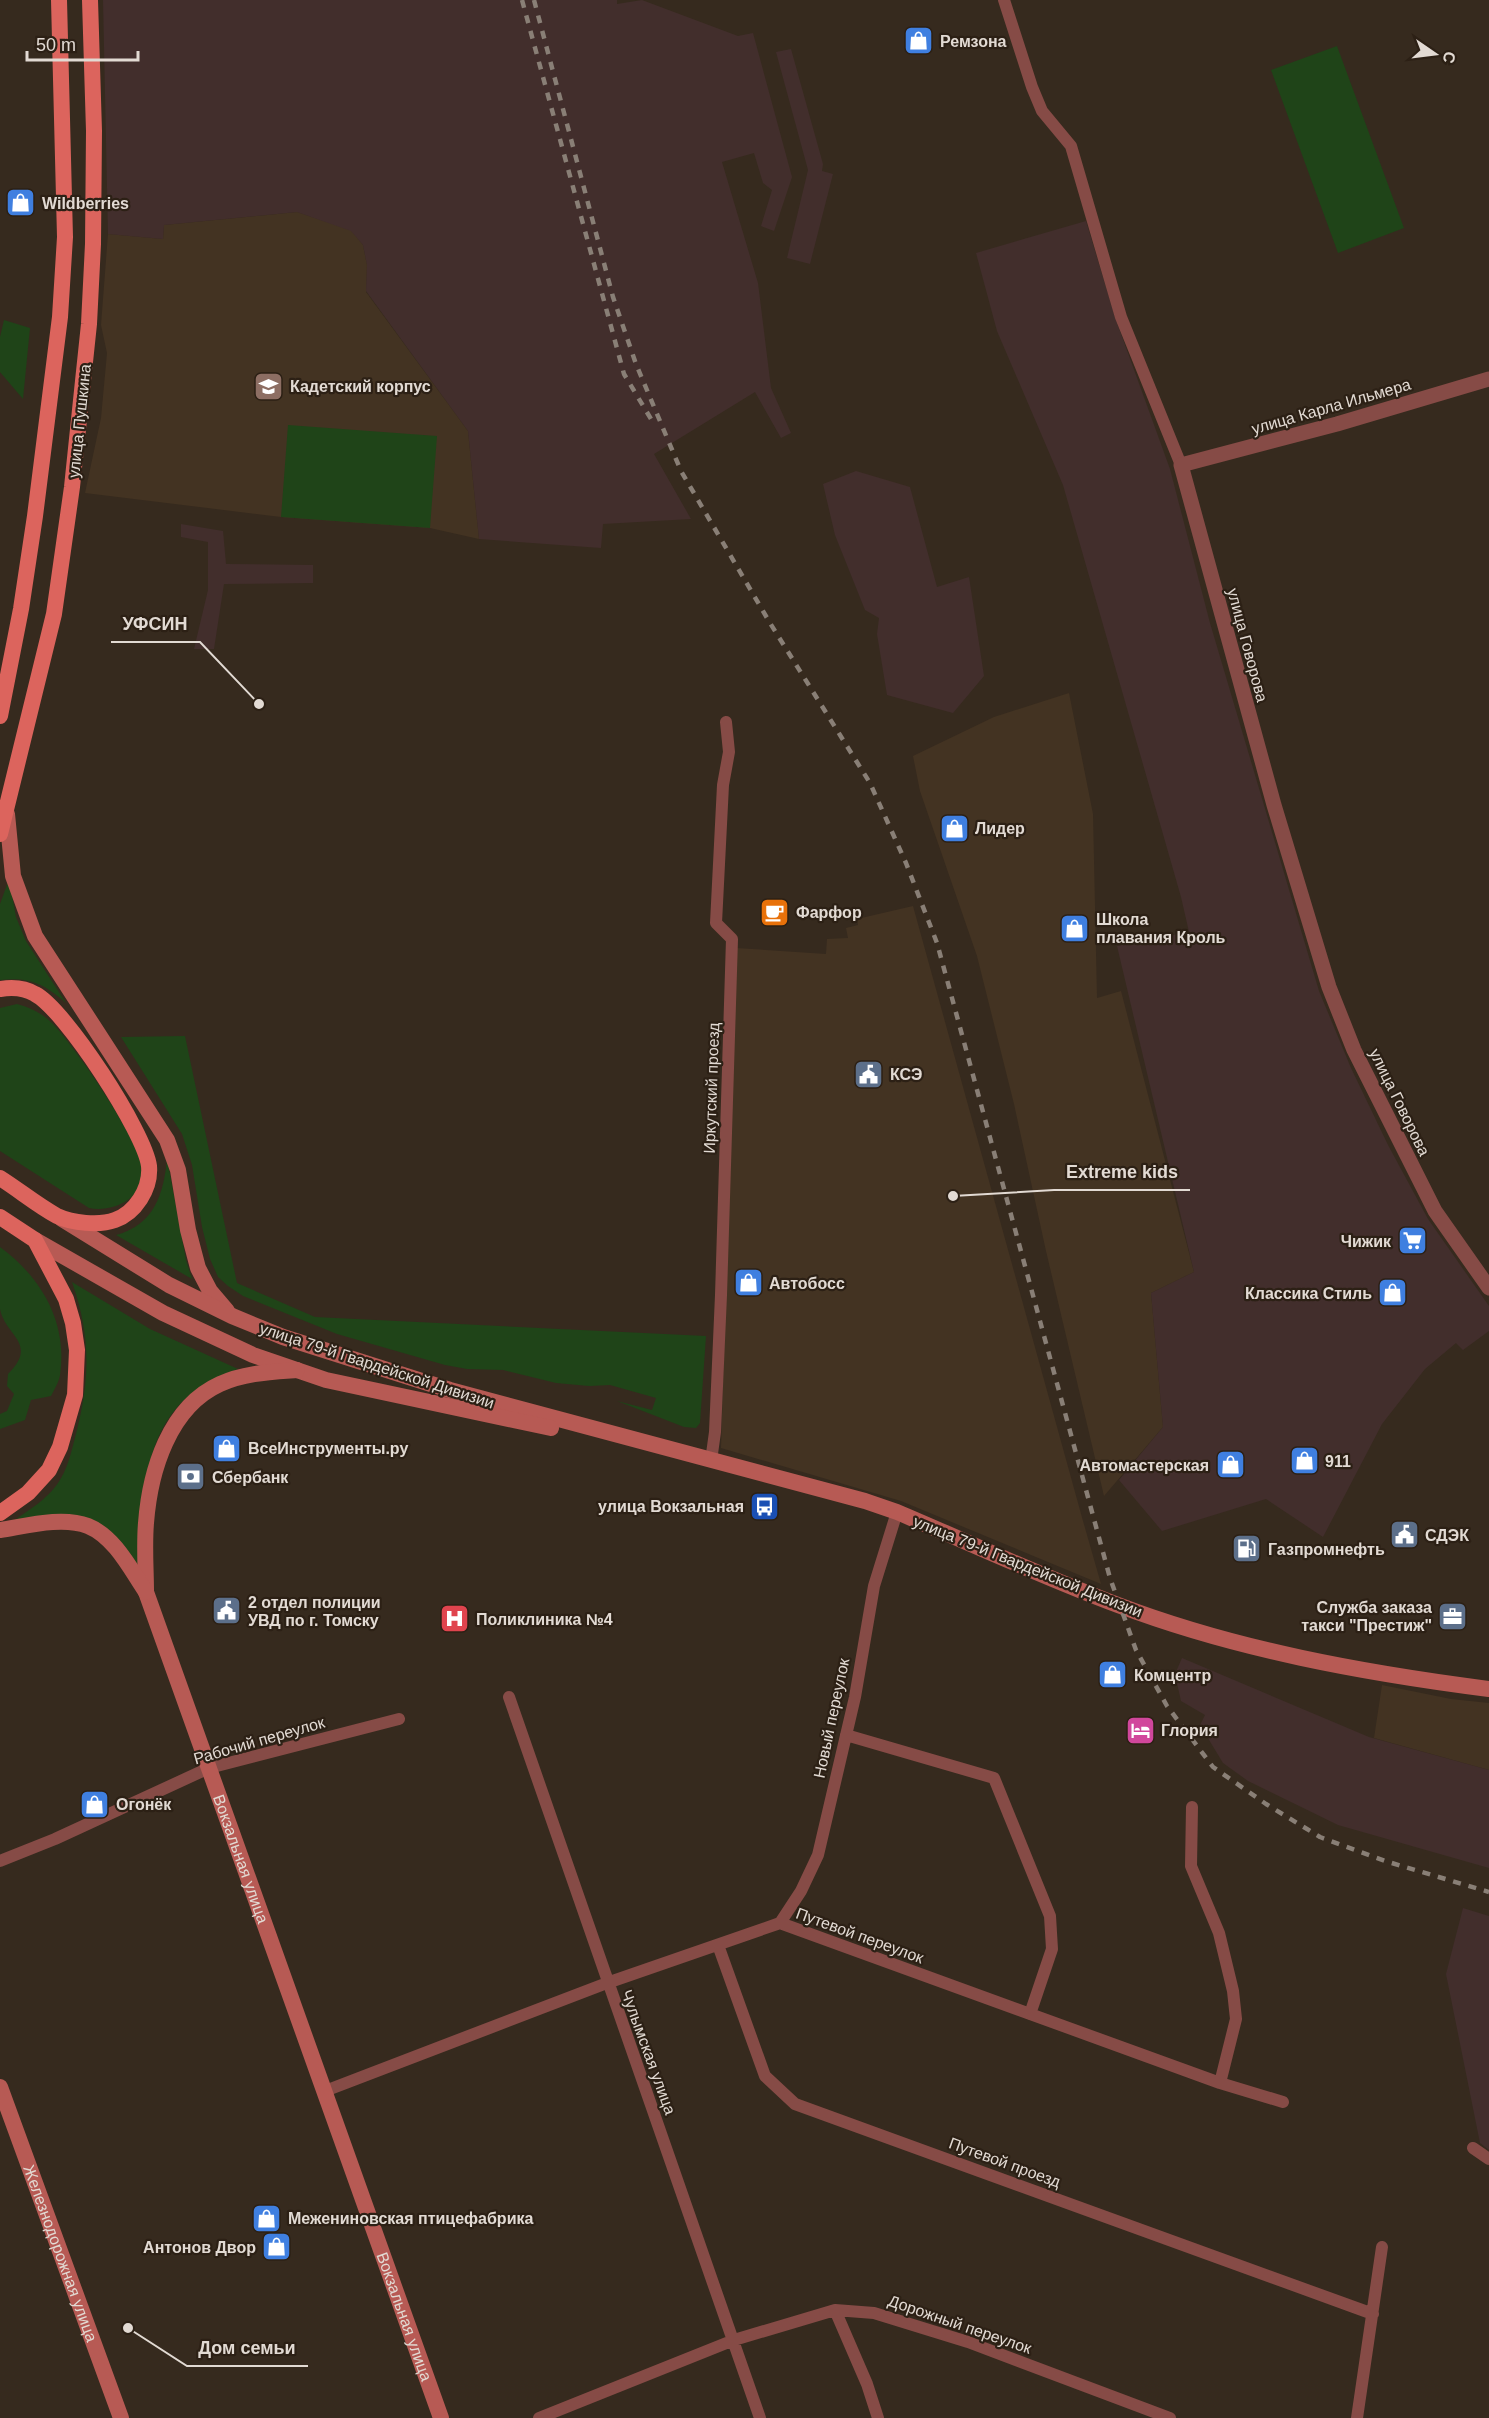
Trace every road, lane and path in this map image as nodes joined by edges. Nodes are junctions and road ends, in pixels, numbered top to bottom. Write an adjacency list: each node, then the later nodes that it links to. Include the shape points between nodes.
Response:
1 (59, 0): 6 (main road, улица Пушкина, via 65,237 62,294)
2 (90, 0): 10 (main road, улица Пушкина, via 94,130 89,324 54,614)
3 (1004, 0): 5 (street, улица Говорова, via 1042,111 1071,146 1121,317)
4 (1489, 379): 5 (street, улица Карла Ильмера)
5 (1181, 465): 17 (street, улица Говорова, via 1329,987 1354,1050 1435,1211)
6 (21, 609): 7 (main road); 8 (main road, улица Пушкина)
7 (0, 676)
8 (0, 716)
9 (726, 722): 20 (street, Иркутский проезд, via 729,753 723,784 716,923 732,939)
10 (7, 809): 11 (main road, улица Пушкина); 18 (main road, via 13,876 35,936 167,1140 178,1170 198,1268 210,1291)
11 (0, 834)
12 (0, 988): 15 (main road, via 15,987 35,994 57,1011 134,1126 144,1148 149,1168 146,1186 138,1203 125,1216 110,1222 89,1223)
13 (2, 1179): 15 (main road, улица 79-й Гвардейской Дивизии)
14 (0, 1217): 16 (main road, улица 79-й Гвардейской Дивизии)
15 (59, 1217): 18 (main road, улица 79-й Гвардейской Дивизии, via 169,1286)
16 (35, 1240): 19 (main road, улица 79-й Гвардейской Дивизии, via 163,1313 253,1355); 22 (main road, via 74,1323 75,1395 49,1470 28,1493)
17 (1489, 1288)
18 (232, 1316): 20 (main road, улица 79-й Гвардейской Дивизии, via 293,1340 450,1390)
19 (297, 1370): 20 (main road, улица 79-й Гвардейской Дивизии, via 446,1407); 24 (main road, Вокзальная улица, via 256,1373 220,1384 197,1397 181,1414 168,1437 150,1498)
20 (711, 1461): 21 (main road, улица 79-й Гвардейской Дивизии)
21 (897, 1512): 25 (main road, улица 79-й Гвардейской Дивизии, via 1119,1606 1205,1633 1350,1668); 28 (street, Новый переулок, via 874,1586)
22 (0, 1513)
23 (0, 1530): 24 (main road, via 70,1522 88,1526 118,1551)
24 (146, 1592): 29 (main road, Вокзальная улица)
25 (1489, 1689)
26 (509, 1697): 34 (street, Чулымская улица)
27 (399, 1719): 29 (street, Рабочий переулок)
28 (846, 1735): 32 (street, Новый переулок, via 818,1855); 35 (street, via 994,1778 1050,1916 1052,1949)
29 (209, 1768): 31 (street, Рабочий переулок); 38 (main road, Вокзальная улица)
30 (1192, 1807): 36 (street, via 1191,1866 1219,1933 1236,2019)
31 (0, 1861)
32 (780, 1923): 33 (street, Путевой переулок); 35 (street, Путевой переулок)
33 (718, 1945): 34 (street, Путевой переулок); 44 (street, Путевой проезд, via 765,2076 795,2104)
34 (607, 1983): 38 (street, Путевой переулок); 45 (street, Чулымская улица)
35 (1030, 2014): 36 (street, Путевой переулок)
36 (1220, 2083): 39 (street, Путевой переулок)
37 (0, 2088): 46 (main road, Железнодорожная улица)
38 (325, 2091): 47 (main road, Вокзальная улица)
39 (1283, 2102)
40 (1473, 2148): 41 (street)
41 (1489, 2159)
42 (1382, 2247): 44 (street)
43 (836, 2310): 45 (street, Дорожный переулок); 50 (street); 51 (street, Дорожный переулок, via 874,2313 968,2342)
44 (1373, 2314): 52 (street)
45 (734, 2340): 48 (street, Дорожный переулок); 49 (street, Чулымская улица)
46 (122, 2418)
47 (441, 2418)
48 (539, 2418)
49 (760, 2418)
50 (878, 2418)
51 (1170, 2418)
52 (1357, 2418)

